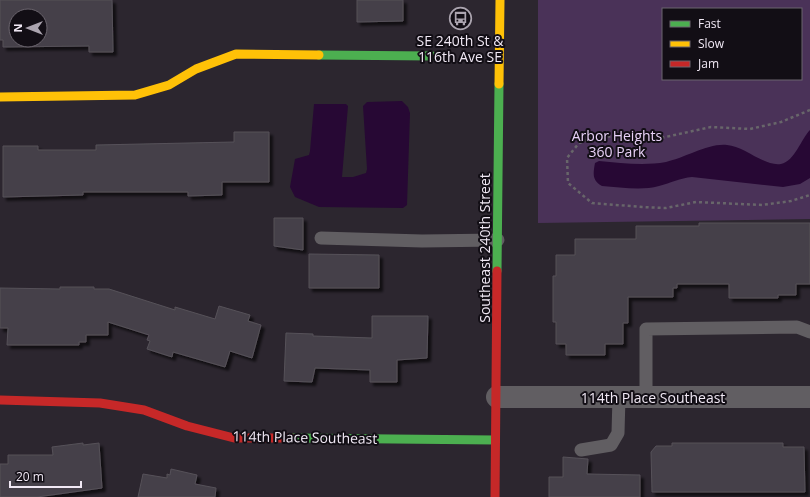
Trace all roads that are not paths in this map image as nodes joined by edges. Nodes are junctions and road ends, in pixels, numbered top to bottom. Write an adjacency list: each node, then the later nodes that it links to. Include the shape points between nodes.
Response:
1 (500, 0): 5 (street, Southeast 240th Street)
2 (432, 56): 3 (street, via 236,54 196,69 169,85 135,95)
3 (0, 97)
4 (321, 238): 5 (lane)
5 (498, 240): 7 (street, Southeast 240th Street)
6 (810, 332): 9 (lane, via 797,327 646,329)
7 (497, 397): 8 (street, 114th Place Southeast); 12 (street, Southeast 240th Street)
8 (619, 397): 9 (street, 114th Place Southeast); 13 (lane, via 618,433 611,445)
9 (646, 397): 10 (street, 114th Place Southeast)
10 (810, 397)
11 (0, 400): 12 (street, 114th Place Southeast, via 100,403 144,410 187,426 234,438)
12 (495, 440): 14 (street, Southeast 240th Street)
13 (581, 450)
14 (495, 497)

